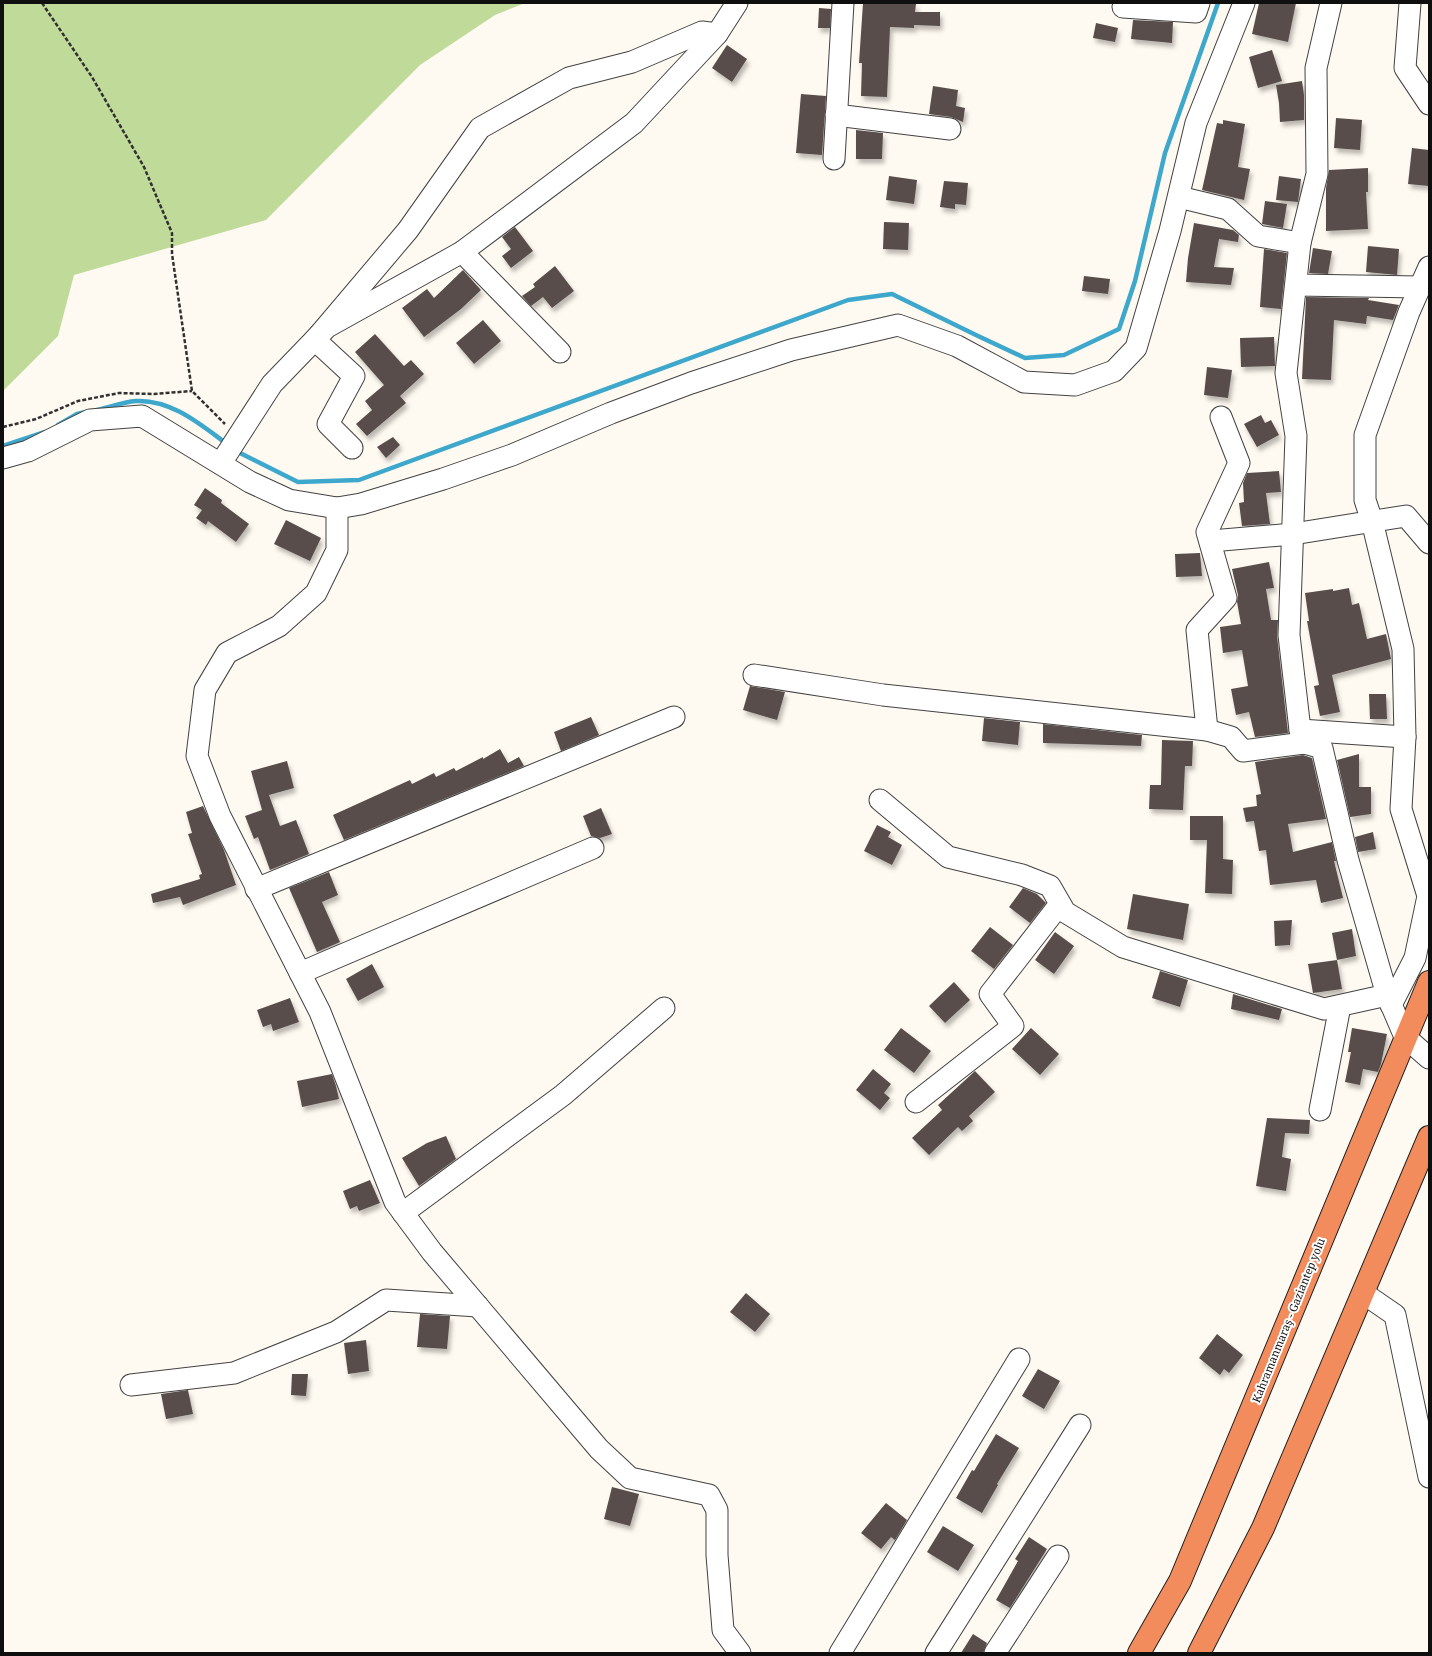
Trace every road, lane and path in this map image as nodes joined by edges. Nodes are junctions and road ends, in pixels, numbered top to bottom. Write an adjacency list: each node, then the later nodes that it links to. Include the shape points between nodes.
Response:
1 (42, 3): 23 (path, via 92,77 144,167 172,233 172,254 192,391)
2 (737, 3): 9 (street)
3 (843, 3): 11 (street)
4 (1199, 3): 8 (street, via 1196,12)
5 (1244, 3): 14 (street, via 1196,124)
6 (1331, 3): 15 (street, via 1316,68 1318,174)
7 (1410, 3): 10 (street, via 1405,68)
8 (1123, 7)
9 (717, 34): 16 (street, via 634,123); 20 (street, via 702,32 632,62 570,78 480,128 408,230)
10 (1429, 104)
11 (836, 115): 12 (street); 13 (street)
12 (950, 129)
13 (834, 159)
14 (1178, 197): 15 (street, via 1228,209 1258,236); 27 (street, via 1136,348 1114,371 1075,385 1024,382 957,346 898,325 784,352 611,413 512,455 361,504)
15 (1300, 243): 18 (street)
16 (462, 252): 20 (street, via 327,327); 21 (street)
17 (1429, 267): 19 (street)
18 (1296, 285): 19 (street); 29 (street, via 1286,373 1296,436)
19 (1420, 287): 28 (street, via 1365,435 1365,500)
20 (315, 340): 23 (street, via 272,384); 24 (street, via 354,376 328,424)
21 (560, 352)
22 (1221, 417): 30 (street, via 1238,463 1208,532)
23 (238, 437): 26 (street)
24 (352, 448)
25 (3, 458): 26 (street, via 28,451 90,420 142,416)
26 (221, 464): 27 (street, via 250,482 290,500)
27 (337, 508): 40 (street, via 337,550 316,593 279,626 227,653 205,690 197,756 220,816)
28 (1372, 521): 29 (street); 31 (street, via 1406,516); 36 (street, via 1403,649)
29 (1293, 534): 30 (street); 35 (street, via 1288,635)
30 (1211, 541): 34 (street, via 1226,598 1197,630)
31 (1429, 542)
32 (754, 675): 34 (street, via 883,695)
33 (674, 717): 40 (street)
34 (1207, 730): 35 (street, via 1231,737 1243,751)
35 (1302, 737): 36 (street); 44 (street, via 1322,748 1348,860)
36 (1405, 737): 39 (street, via 1401,809)
37 (880, 800): 41 (street, via 948,857 1022,875 1050,886)
38 (593, 848): 42 (street)
39 (1424, 862): 44 (street, via 1428,896 1415,958)
40 (256, 889): 42 (street)
41 (1060, 904): 45 (street, via 1065,912 1123,947 1324,1009); 49 (street, via 990,994 1013,1026)
42 (300, 974): 52 (street, via 320,1012 395,1202)
43 (1429, 982): 47 (highway, Kahramanmaraş - Gaziantep yolu)
44 (1389, 1000): 45 (street); 47 (street)
45 (1340, 1006): 50 (street)
46 (664, 1008): 52 (street, via 563,1094)
47 (1405, 1037): 48 (street); 64 (highway, Kahramanmaraş - Gaziantep yolu, via 1180,1581)
48 (1429, 1058)
49 (916, 1102)
50 (1320, 1110)
51 (1429, 1137): 53 (highway)
52 (403, 1213): 54 (street)
53 (1363, 1293): 58 (street, via 1395,1315); 65 (highway, via 1263,1528)
54 (478, 1306): 56 (street, via 386,1300 336,1332 234,1373); 60 (street, via 599,1449 630,1478 709,1495 717,1510 717,1554 723,1630)
55 (1019, 1359): 61 (street)
56 (131, 1385)
57 (1080, 1425): 62 (street)
58 (1429, 1477)
59 (1058, 1556): 63 (street)
60 (740, 1653)
61 (840, 1653)
62 (936, 1653)
63 (995, 1653)
64 (1139, 1653)
65 (1199, 1653)

